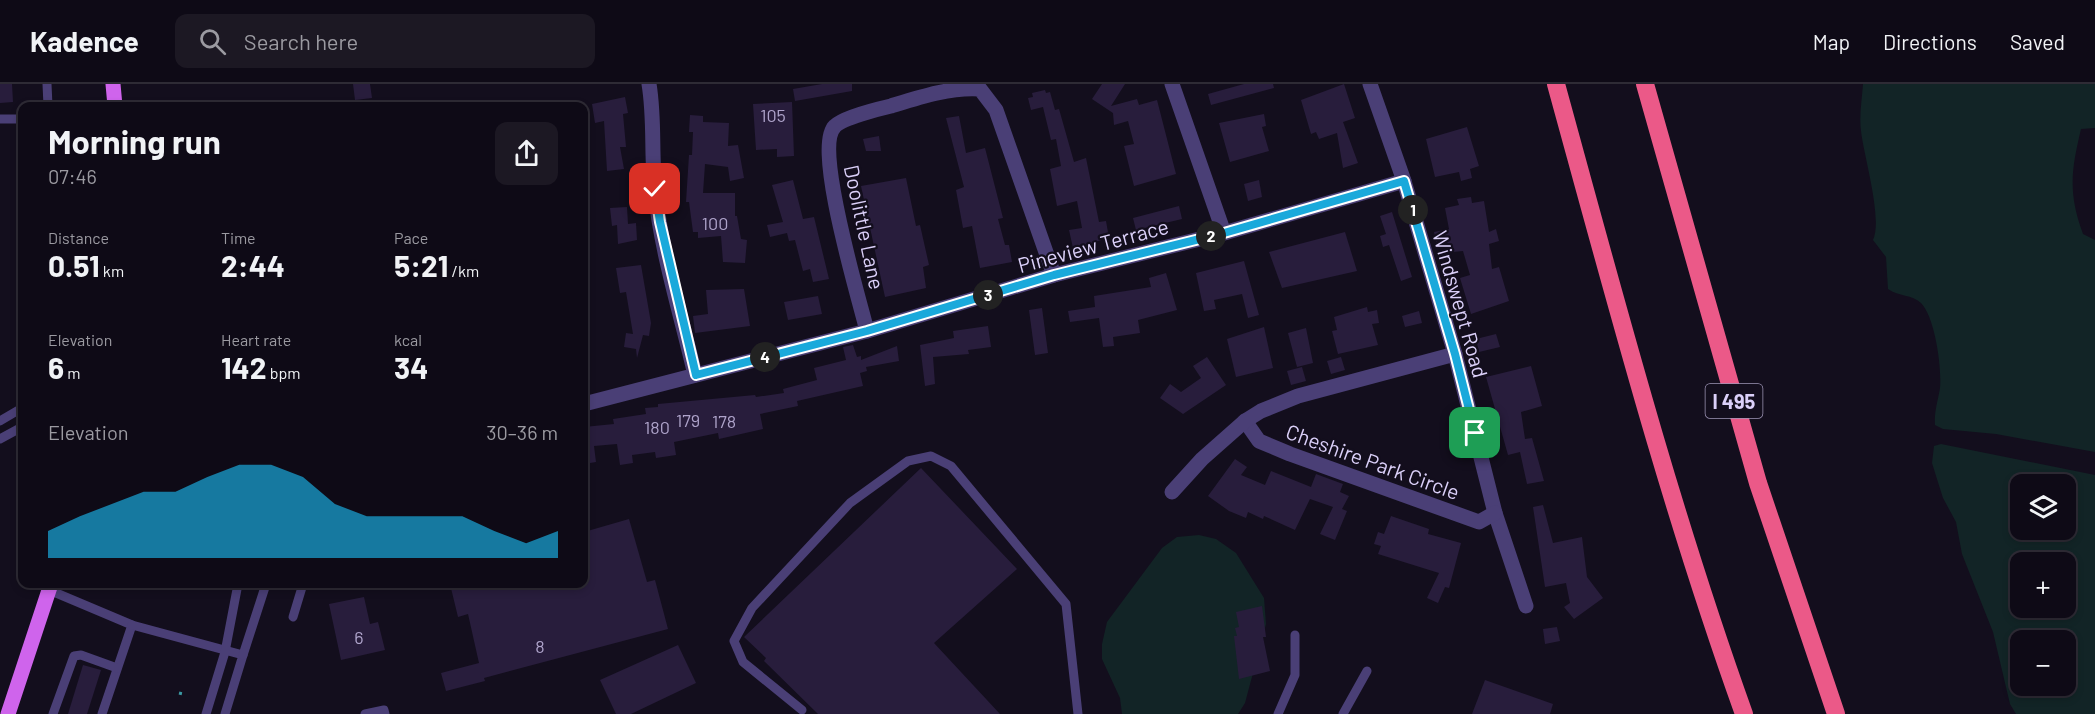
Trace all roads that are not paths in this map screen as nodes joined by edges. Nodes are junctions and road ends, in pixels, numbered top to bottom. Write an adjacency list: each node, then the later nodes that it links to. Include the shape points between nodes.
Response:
1 (47, 84): 8 (lane)
2 (114, 84): 9 (main road)
3 (648, 84): 17 (street, via 660,222)
4 (1172, 84): 13 (street)
5 (1370, 84): 12 (street, Windswept Road)
6 (1556, 84): 50 (highway, via 1664,468)
7 (1645, 84): 51 (highway, I 495, via 1758,483)
8 (48, 102)
9 (114, 102)
10 (0, 119): 11 (lane)
11 (18, 119)
12 (1404, 181): 13 (street, Pineview Terrace); 16 (street, Windswept Road)
13 (1224, 233): 14 (street, Pineview Terrace)
14 (1054, 275): 15 (street, Pineview Terrace); 15 (street, Doolittle Lane, via 996,110 980,89 952,90 883,108 836,125 829,134 830,185)
15 (867, 331): 17 (street, Pineview Terrace)
16 (1455, 354): 21 (street, Cheshire Park Circle, via 1298,396); 25 (street, Windswept Road)
17 (696, 375): 18 (street, Pineview Terrace)
18 (588, 403)
19 (18, 410): 20 (lane)
20 (0, 421)
21 (1245, 421): 24 (street, Cheshire Park Circle); 25 (street, Cheshire Park Circle, via 1259,441 1339,472 1479,522)
22 (18, 429): 23 (lane)
23 (0, 439)
24 (1172, 492)
25 (1495, 513): 31 (street, Windswept Road)
26 (50, 588): 39 (main road)
27 (52, 588): 33 (lane)
28 (237, 588): 35 (lane)
29 (265, 588): 36 (lane)
30 (301, 588): 32 (lane)
31 (1526, 606)
32 (293, 617)
33 (132, 625): 35 (lane); 37 (lane)
34 (1294, 635): 48 (lane, via 1295,675)
35 (225, 652): 36 (lane); 43 (lane)
36 (243, 655): 44 (lane)
37 (117, 668): 41 (lane, via 74,656); 42 (lane)
38 (1367, 671): 49 (lane)
39 (8, 712)
40 (803, 713): 47 (lane, via 744,662 734,641 752,608 850,502 908,461 931,456 951,466 1066,604)
41 (53, 714)
42 (102, 714)
43 (206, 714)
44 (225, 714)
45 (365, 714): 46 (lane, via 384,710)
46 (385, 714)
47 (1078, 714)
48 (1278, 714)
49 (1343, 714)
50 (1744, 714)
51 (1836, 714)

